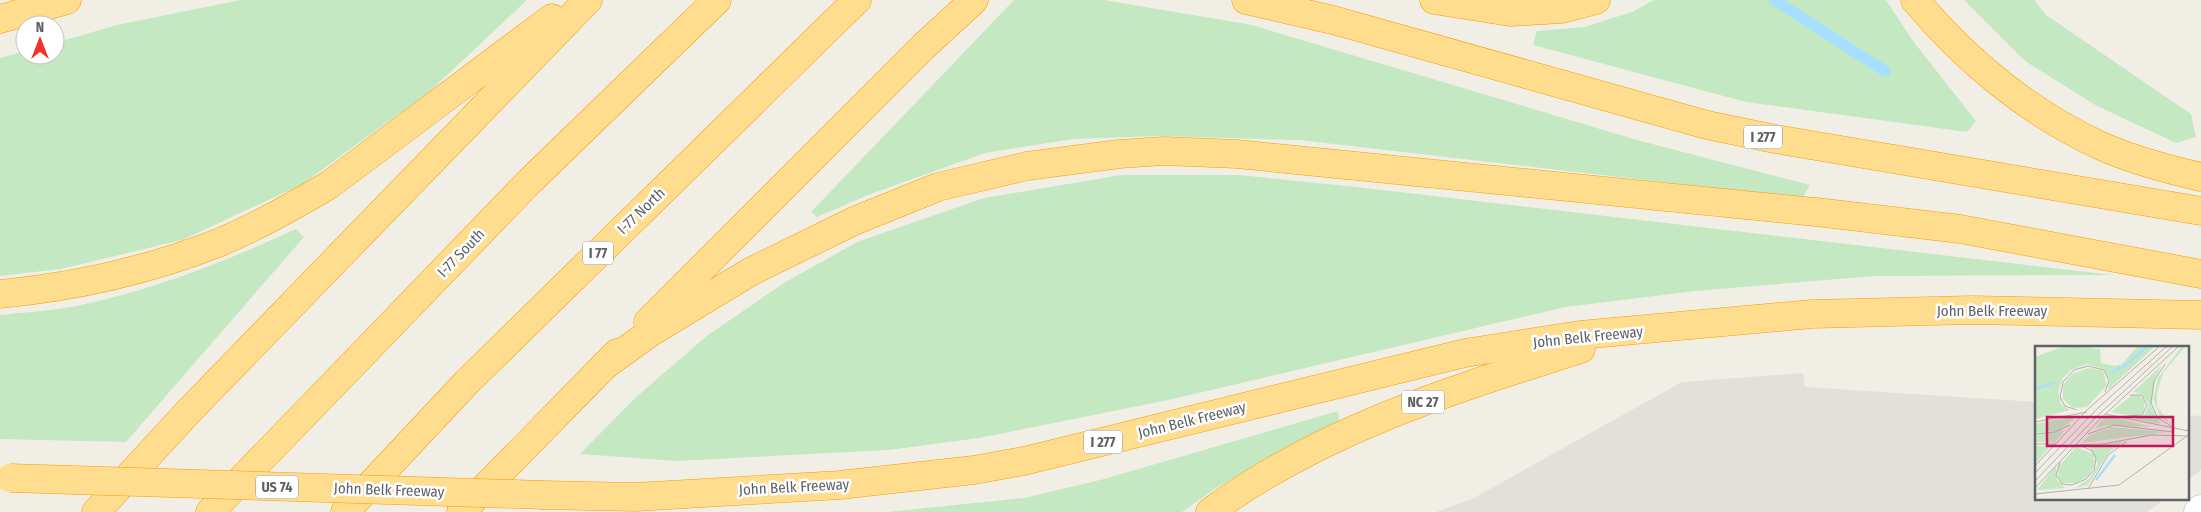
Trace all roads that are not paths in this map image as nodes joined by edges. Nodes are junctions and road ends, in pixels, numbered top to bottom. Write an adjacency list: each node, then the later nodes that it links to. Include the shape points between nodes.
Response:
1 (67, 0): 11 (highway)
2 (575, 0): 15 (highway, via 374,152 293,207 218,242 139,269 45,290)
3 (588, 0): 22 (highway, via 189,411)
4 (717, 0): 23 (highway, I-77 South, via 530,180)
5 (857, 0): 24 (highway, I-77 North / I 77, via 468,382)
6 (974, 0): 18 (highway)
7 (1246, 0): 13 (highway, I 277, via 1333,20 1707,125 1776,140)
8 (1434, 0): 9 (highway, via 1510,12 1562,8)
9 (1596, 0)
10 (1915, 0): 12 (highway, via 1939,29 1992,78 2040,113 2099,145 2160,168)
11 (0, 19)
12 (2201, 177)
13 (2201, 211)
14 (2201, 274): 18 (highway, via 1960,229 1237,154 1164,151 1027,166 938,187 854,221 750,272 651,332)
15 (0, 294)
16 (2201, 315): 17 (highway, John Belk Freeway / I 277, via 1944,310 1812,314)
17 (1653, 330): 20 (highway, John Belk Freeway / I 277, via 1580,335 1465,353 1024,462 974,470 840,485 635,497); 27 (highway, NC 27, via 1460,388 1356,428 1245,487)
18 (604, 366): 25 (highway)
19 (5, 478): 20 (highway, John Belk Freeway / US 74, bridge)
20 (544, 495): 26 (highway)
21 (2201, 510): 28 (main road)
22 (96, 512)
23 (210, 512)
24 (345, 512)
25 (462, 512)
26 (626, 512)
27 (1210, 512)
28 (2198, 512)

